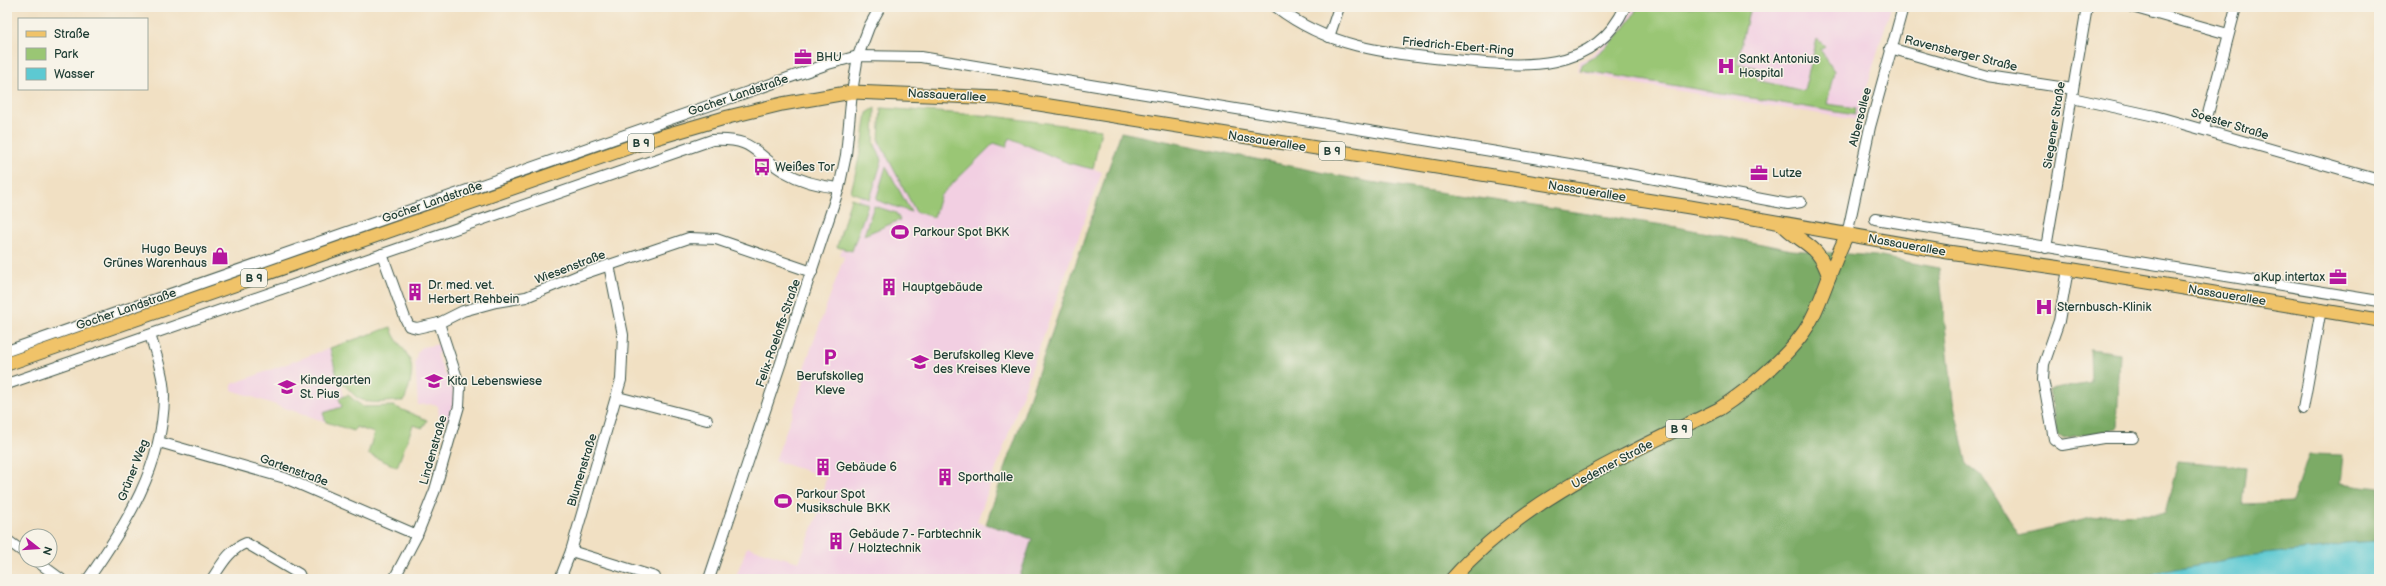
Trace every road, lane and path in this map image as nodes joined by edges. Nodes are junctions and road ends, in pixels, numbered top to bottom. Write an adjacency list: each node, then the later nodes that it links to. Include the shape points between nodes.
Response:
1 (880, 7): 12 (street, Felix-Roeloffs-Straße)
2 (1276, 7): 10 (street, Friedrich-Ebert-Ring, via 1288,16)
3 (1339, 7): 10 (street)
4 (1625, 7): 10 (street, Friedrich-Ebert-Ring, via 1607,35 1588,49 1548,63 1524,65 1428,59 1370,49)
5 (1903, 7): 11 (street, Albersallee)
6 (2087, 7): 14 (street, Siegener Straße)
7 (2132, 7): 9 (street)
8 (2236, 7): 9 (street)
9 (2228, 34): 15 (street)
10 (1330, 37)
11 (1890, 48): 14 (street, Ravensberger Straße, via 1987,76); 21 (street, Albersallee)
12 (858, 56): 13 (street, Felix-Roeloffs-Straße); 18 (street, Nassauerallee, via 929,59 1618,172 1788,204); 33 (street, Gocher Landstraße, via 821,66)
13 (852, 92): 17 (street, Felix-Roeloffs-Straße, via 846,155); 20 (main road, Nassauerallee / B 9, via 1000,98); 34 (main road, Gocher Landstraße / B 9, via 782,104 656,138)
14 (2072, 94): 15 (street, Soester Straße); 22 (street, Siegener Straße)
15 (2204, 129): 16 (street, Soester Straße)
16 (2379, 180)
17 (839, 188): 23 (street, via 808,182 783,171 742,141 712,140); 26 (street, Felix-Roeloffs-Straße)
18 (1801, 202)
19 (1875, 219): 22 (street, Nassauerallee)
20 (1782, 223): 21 (main road, Nassauerallee / B 9); 27 (main road, via 1796,238 1816,250)
21 (1847, 235): 25 (main road, Nassauerallee); 27 (main road, Uedemer Straße / B 9)
22 (2046, 248): 28 (street, Nassauerallee)
23 (382, 254): 31 (street, Wiesenstraße, via 409,326 417,328); 32 (street)
24 (609, 265): 26 (street, Wiesenstraße, via 689,238 702,238 716,239); 31 (street, Wiesenstraße, via 526,297 463,311); 36 (street, Blumenstraße, via 623,335 624,359)
25 (2068, 269): 29 (main road, Nassauerallee); 39 (street, via 2059,321 2044,364 2043,379 2054,439 2062,445 2104,438)
26 (812, 272): 53 (street, Felix-Roeloffs-Straße)
27 (1830, 277): 54 (main road, Uedemer Straße / B 9, via 1802,334 1771,368 1737,397 1719,409 1601,467 1539,504 1495,537)
28 (2379, 301)
29 (2321, 310): 30 (main road, Nassauerallee); 37 (street)
30 (2379, 320)
31 (439, 323): 41 (street, Lindenstraße, via 460,387 459,406 435,490)
32 (150, 335): 35 (street); 40 (street, Grüner Weg, via 164,396)
33 (7, 351)
34 (7, 364)
35 (7, 384)
36 (618, 397): 38 (street); 44 (street, Blumenstraße)
37 (2303, 409)
38 (707, 420)
39 (2133, 438)
40 (159, 442): 41 (street, Gartenstraße, via 285,478); 48 (street, Grüner Weg, via 138,500 118,536)
41 (417, 535): 51 (street, Lindenstraße)
42 (7, 540): 43 (street)
43 (18, 548)
44 (571, 551): 46 (street); 52 (street, Blumenstraße)
45 (45, 568): 47 (street)
46 (655, 577)
47 (60, 579)
48 (88, 579)
49 (212, 579): 50 (street, via 229,554 236,547 246,543 299,574)
50 (301, 579)
51 (394, 579)
52 (560, 579)
53 (709, 579)
54 (1452, 579)

